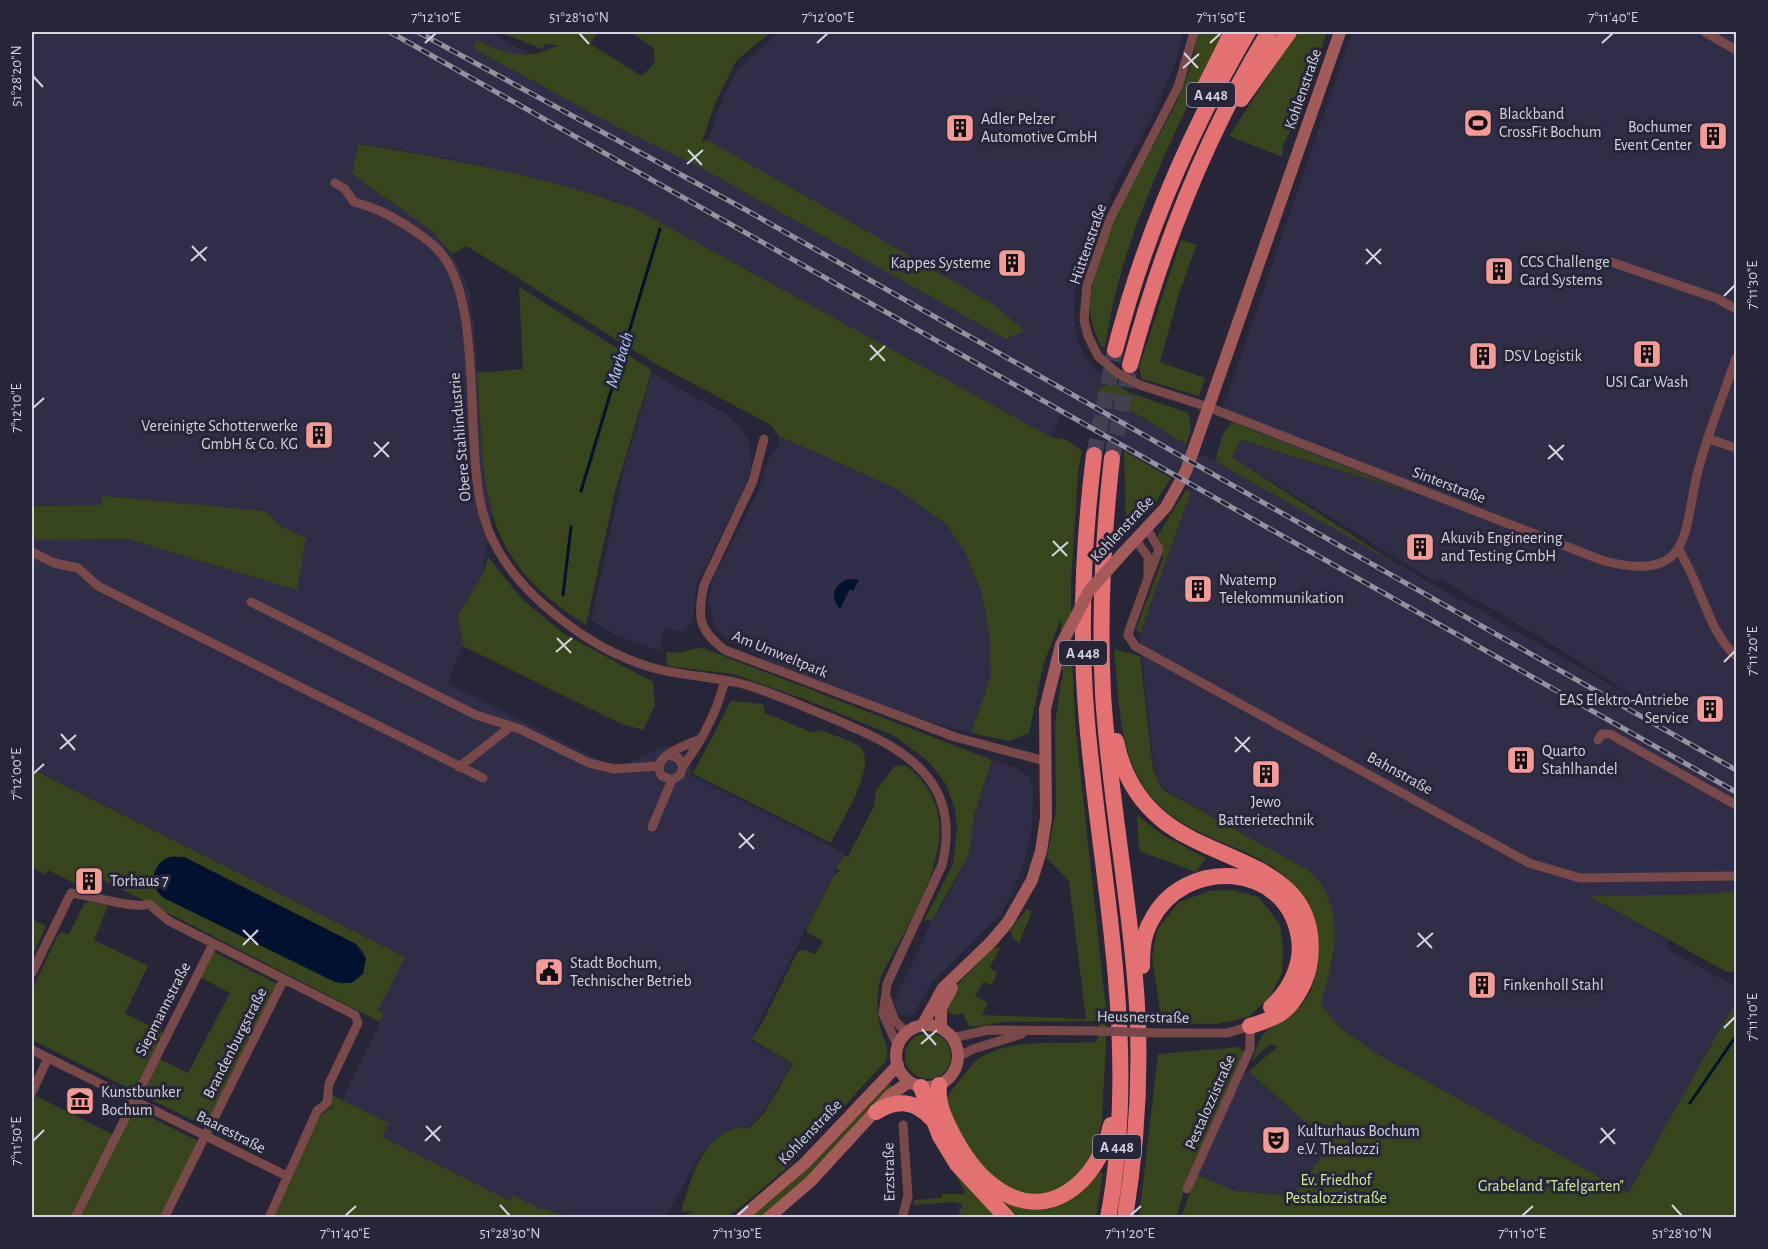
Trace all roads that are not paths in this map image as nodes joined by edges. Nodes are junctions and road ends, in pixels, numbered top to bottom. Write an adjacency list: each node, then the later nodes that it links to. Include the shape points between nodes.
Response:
1 (1194, 32): 17 (street, Hüttenstraße, via 1178,87 1110,219 1087,285 1084,320 1093,347 1117,373 1140,385)
2 (1232, 32): 10 (highway, via 1198,99)
3 (1248, 32): 10 (highway, A 448)
4 (1269, 32): 9 (highway, A 448)
5 (1289, 32): 9 (highway)
6 (1341, 32): 17 (street, Kohlenstraße)
7 (1705, 32): 8 (street)
8 (1737, 50)
9 (1210, 141): 16 (highway, A 448, via 1165,250)
10 (1179, 162): 14 (highway, A 448, via 1143,253)
11 (335, 183): 30 (street, Obere Stahlindustrie, via 354,202 378,208 425,238 453,272 465,317 483,516 514,576 566,623 612,650 651,667)
12 (1577, 264): 13 (street, via 1611,262)
13 (1737, 309)
14 (1115, 350)
15 (1737, 358): 19 (street)
16 (1130, 365)
17 (1208, 407): 23 (street, Kohlenstraße, via 1186,471 1166,507); 25 (street, Sinterstraße, via 1604,561 1641,567 1662,561)
18 (764, 439): 36 (street, Am Umweltpark, via 753,481 704,585 702,625 708,638 725,650 886,713)
19 (1709, 439): 20 (street); 25 (street, via 1698,468 1685,540)
20 (1737, 448)
21 (1094, 455): 62 (highway, A 448, via 1084,553 1084,671 1092,772 1116,961)
22 (1112, 458): 31 (highway, A 448, via 1103,553)
23 (1147, 530): 24 (street, Kohlenstraße); 27 (street, Bahnstraße, via 1159,549)
24 (1136, 540): 27 (street, via 1148,557); 36 (street, Kohlenstraße, bridge, via 1089,591 1061,645 1045,709)
25 (1678, 549): 29 (street, via 1689,564 1720,636)
26 (32, 552): 39 (street, via 54,563 78,568 98,586)
27 (1148, 578): 44 (street, Bahnstraße, via 1130,628 1130,641 1136,646 1529,863 1580,879)
28 (251, 602): 32 (street)
29 (1737, 656)
30 (725, 680): 33 (street, via 720,700); 49 (street, Obere Stahlindustrie, via 810,709 892,747 929,776 942,798 948,827 942,865)
31 (1103, 693): 51 (highway, via 1112,710 1125,772 1153,812 1182,834 1278,880 1307,919 1312,942 1304,982 1280,1014); 56 (highway, A 448, via 1136,979)
32 (509, 728): 37 (street, via 520,729 603,768); 39 (street)
33 (700, 739): 35 (street); 38 (street)
34 (1598, 740): 42 (street, via 1602,734 1610,734)
35 (669, 755): 37 (street); 38 (street, via 678,758)
36 (1045, 761): 46 (street, Kohlenstraße, via 1046,818 1032,880 1003,928)
37 (658, 766): 41 (street, via 662,776)
38 (683, 766): 41 (street, via 680,775)
39 (459, 767): 40 (street)
40 (483, 778)
41 (672, 780): 43 (street)
42 (1737, 806)
43 (652, 827)
44 (1737, 876)
45 (213, 944): 47 (street, via 160,916 149,904 136,907 71,893); 48 (street); 66 (street, Siepmannstraße)
46 (964, 969): 50 (street, Kohlenstraße, via 939,993); 52 (street, Kohlenstraße, via 943,1001)
47 (32, 973)
48 (284, 979): 70 (street, Brandenburgstraße); 71 (street, via 358,1019 329,1084 327,1103 317,1111)
49 (885, 992): 54 (street, via 895,1022); 57 (street, Obere Stahlindustrie, via 883,1014)
50 (922, 1026): 52 (street); 54 (street)
51 (1250, 1026): 53 (street, Heusnerstraße, bridge, via 1228,1033); 56 (highway, via 1281,996 1296,972 1298,932 1286,905 1272,892 1258,883 1220,875 1204,877 1177,890 1151,921 1143,946); 72 (street, Pestalozzistraße, via 1250,1049)
52 (941, 1028): 55 (street)
53 (1033, 1031): 55 (street, Heusnerstraße, via 988,1029); 59 (street, Heusnerstraße, via 994,1041)
54 (907, 1033): 57 (street)
55 (952, 1038): 59 (street)
56 (1138, 1038): 81 (highway, A 448, via 1135,1143)
57 (898, 1047): 61 (street)
58 (32, 1050): 60 (street, Baarestraße)
59 (958, 1057): 64 (street, via 953,1074)
60 (48, 1058): 65 (street); 66 (street, Baarestraße)
61 (897, 1065): 63 (street); 76 (street, Kohlenstraße, via 805,1163)
62 (1121, 1077): 64 (highway, via 1098,1164 1077,1188 1045,1201 1008,1195 977,1171 943,1114 937,1096); 80 (highway, A 448)
63 (915, 1084): 64 (street); 67 (street, Kohlenstraße, via 897,1088); 68 (highway)
64 (939, 1085)
65 (32, 1092)
66 (134, 1100): 70 (street, Baarestraße); 73 (street, Siepmannstraße)
67 (876, 1112): 68 (highway, via 908,1102); 77 (street, Kohlenstraße, via 811,1181)
68 (933, 1120): 79 (highway, via 957,1164)
69 (903, 1125): 78 (street, Erzstraße, via 908,1196)
70 (205, 1135): 71 (street, Baarestraße); 74 (street, Brandenburgstraße)
71 (287, 1176): 75 (street)
72 (1187, 1189)
73 (75, 1218)
74 (165, 1218)
75 (269, 1218)
76 (741, 1218)
77 (768, 1218)
78 (902, 1218)
79 (1007, 1218)
80 (1108, 1218)
81 (1125, 1218)

